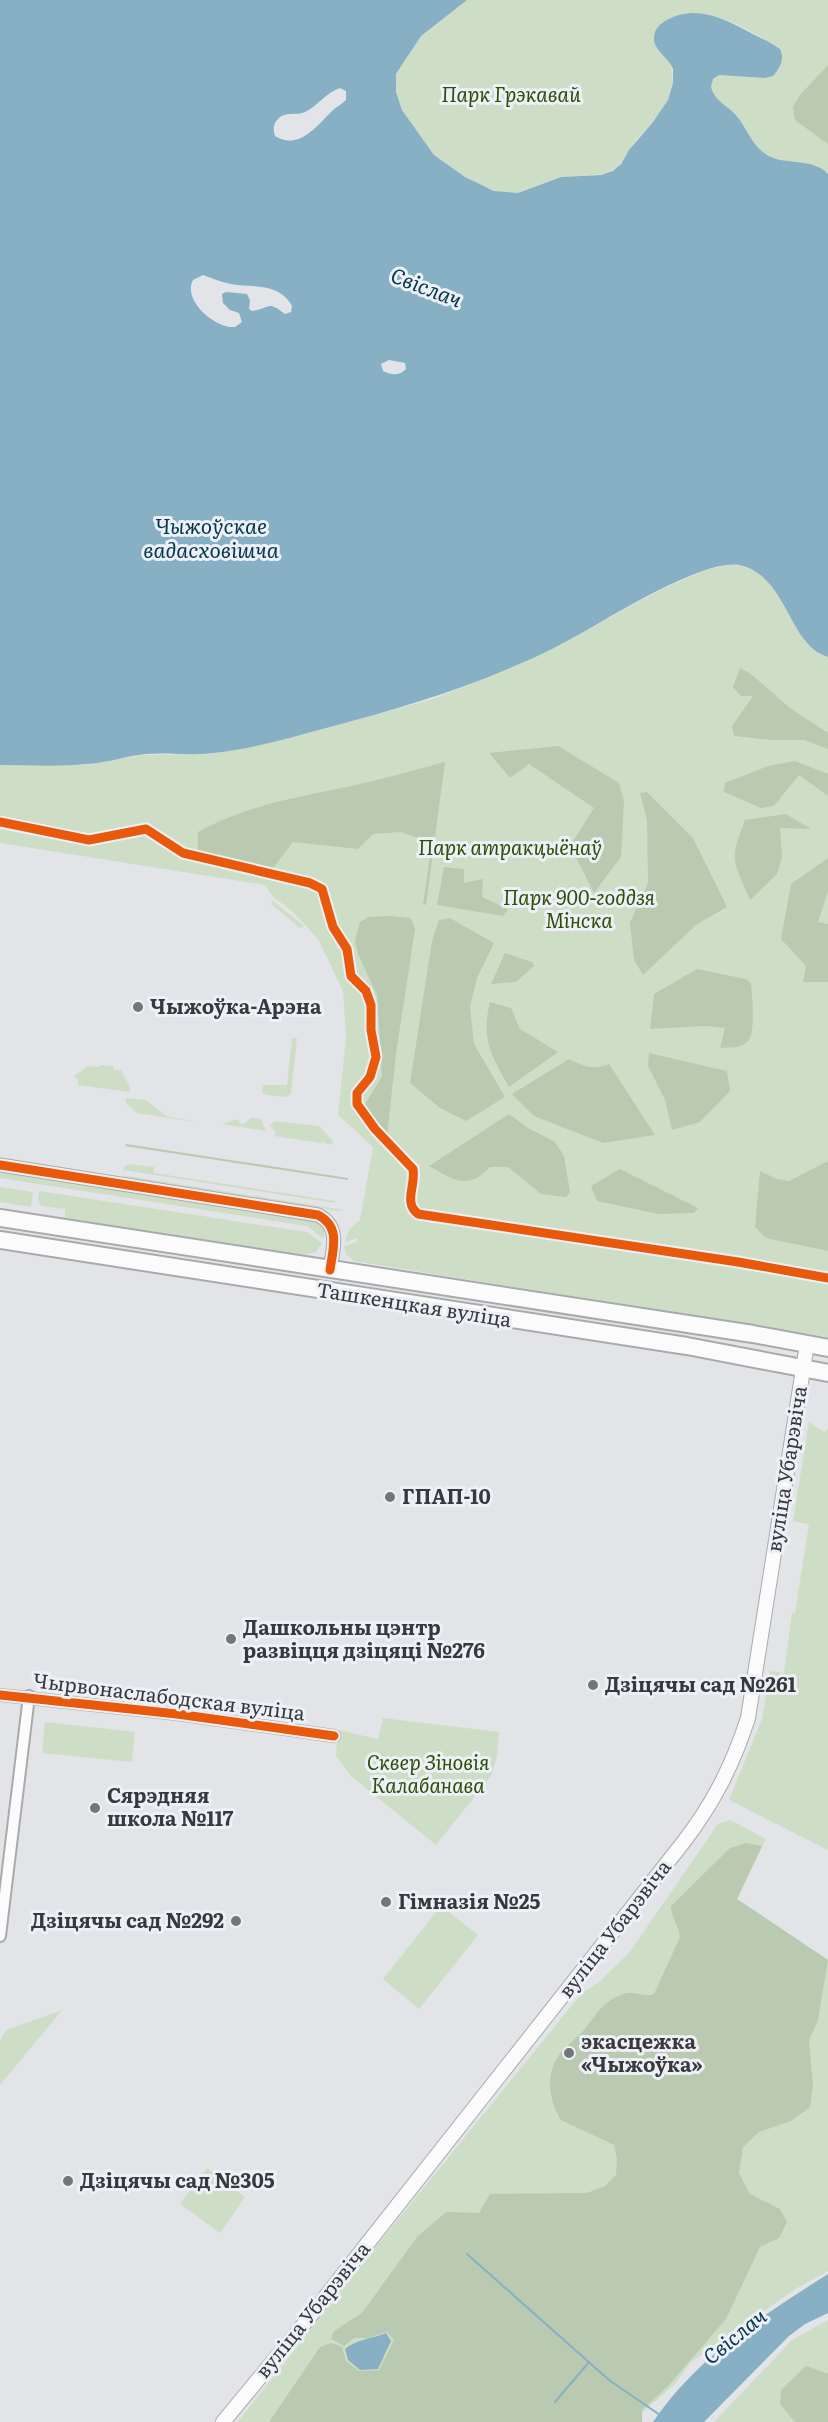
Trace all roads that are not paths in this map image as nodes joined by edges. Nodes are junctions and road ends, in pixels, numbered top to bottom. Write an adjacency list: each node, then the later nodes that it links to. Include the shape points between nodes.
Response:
1 (0, 1165): 4 (street, via 318,1215 334,1231)
2 (0, 1218): 4 (main road, Ташкенцкая вуліца)
3 (0, 1240): 5 (main road, Ташкенцкая вуліца)
4 (330, 1270): 5 (main road); 6 (main road, Ташкенцкая вуліца)
5 (326, 1291): 8 (main road, Ташкенцкая вуліца, via 687,1346)
6 (807, 1344): 7 (main road, Ташкенцкая вуліца); 8 (main road, вуліца Убарэвіча)
7 (828, 1348)
8 (802, 1368): 9 (main road, Ташкенцкая вуліца); 14 (main road, вуліца Убарэвіча, via 748,1718 715,1799 351,2264)
9 (828, 1373)
10 (0, 1695): 11 (street, Чырвонаслабодская вуліца)
11 (28, 1696): 12 (street, Чырвонаслабодская вуліца); 13 (street)
12 (334, 1736)
13 (0, 1936)
14 (222, 2422)

